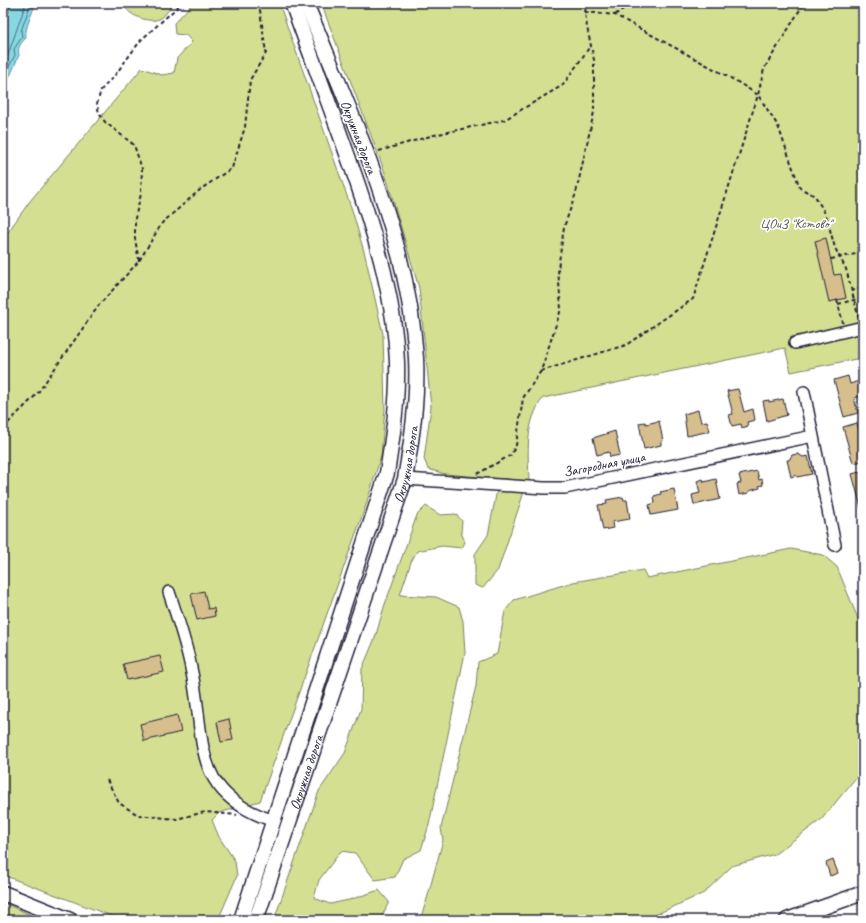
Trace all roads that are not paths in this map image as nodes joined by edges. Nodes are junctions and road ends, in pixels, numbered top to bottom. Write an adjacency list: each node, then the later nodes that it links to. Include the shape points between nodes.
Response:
1 (292, 3): 10 (main road, Окружная дорога, via 374,234 389,294 397,361 396,418 387,473)
2 (306, 3): 7 (main road, Окружная дорога, via 367,155 390,224 407,290 416,358 415,420)
3 (862, 328): 4 (street)
4 (795, 343)
5 (804, 392): 6 (street)
6 (809, 437): 7 (street, Загородная улица, via 565,488); 8 (street)
7 (405, 479): 15 (main road, Окружная дорога)
8 (835, 545)
9 (169, 592): 10 (street, via 192,668 206,763 221,790 252,814)
10 (274, 821): 14 (main road, Окружная дорога)
11 (3, 893): 13 (main road)
12 (863, 893): 16 (main road)
13 (70, 920)
14 (241, 920)
15 (256, 920)
16 (786, 920)

